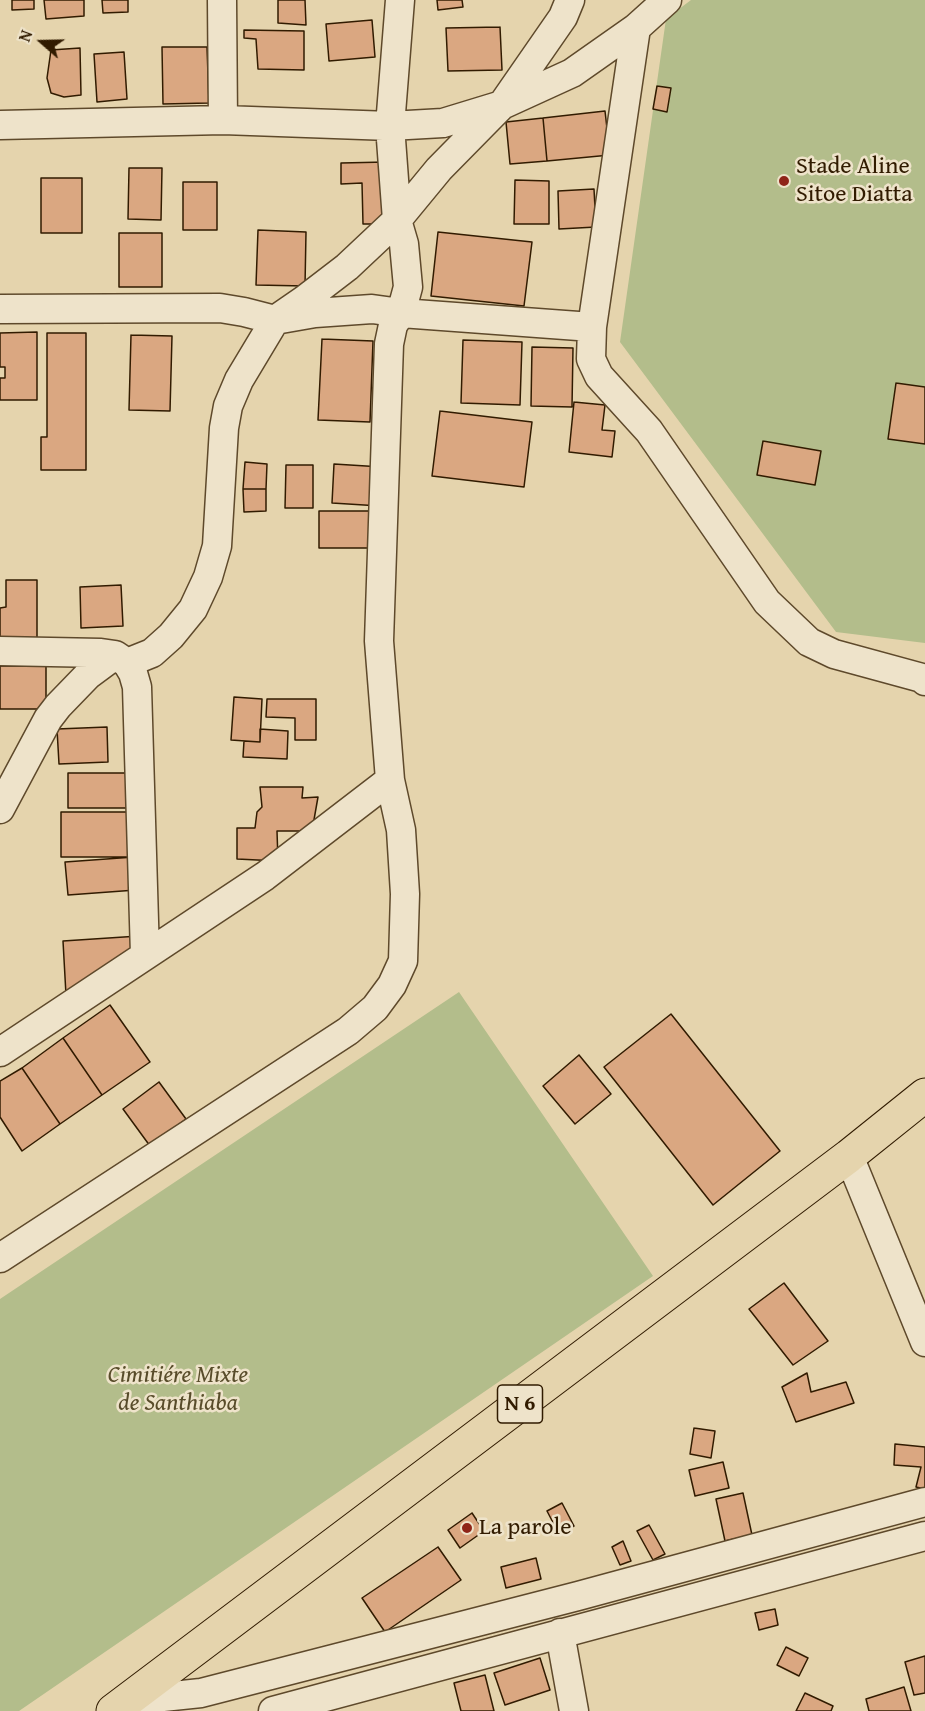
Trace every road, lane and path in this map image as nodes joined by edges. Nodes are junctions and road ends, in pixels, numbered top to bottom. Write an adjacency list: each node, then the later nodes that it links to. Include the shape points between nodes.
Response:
1 (222, 0): 7 (street)
2 (400, 0): 9 (street)
3 (570, 0): 6 (street, via 563,17)
4 (667, 0): 5 (street)
5 (636, 28): 6 (street, via 572,73); 14 (street)
6 (502, 105): 9 (street, via 443,123); 10 (street, via 439,169)
7 (223, 120): 8 (street); 9 (street)
8 (0, 125)
9 (390, 126): 10 (street)
10 (397, 220): 12 (street, via 405,244 408,287); 13 (street, via 346,267)
11 (0, 309): 13 (street, via 220,308)
12 (401, 313): 13 (street, via 372,309); 14 (street); 18 (street, via 393,325 389,344 379,641)
13 (275, 320): 16 (street, via 228,405 217,546 194,609 152,653)
14 (592, 327): 17 (street, via 591,359 599,376 650,431 767,602 808,642 834,654)
15 (0, 651): 16 (street, via 101,653)
16 (121, 659): 19 (street, via 88,675 58,706); 20 (street, via 133,673 137,687)
17 (925, 681)
18 (390, 780): 20 (street, via 265,876); 24 (street, via 400,830 405,894 402,961 392,985 375,1008 348,1031)
19 (0, 809)
20 (145, 955): 21 (street)
21 (0, 1052)
22 (925, 1095): 23 (main road, N 6)
23 (849, 1156): 25 (street); 29 (main road, N 6)
24 (0, 1258)
25 (925, 1342)
26 (925, 1502): 29 (street, via 201,1693)
27 (925, 1536): 28 (street)
28 (560, 1633): 30 (street); 31 (street)
29 (120, 1706)
30 (273, 1711)
31 (574, 1711)

